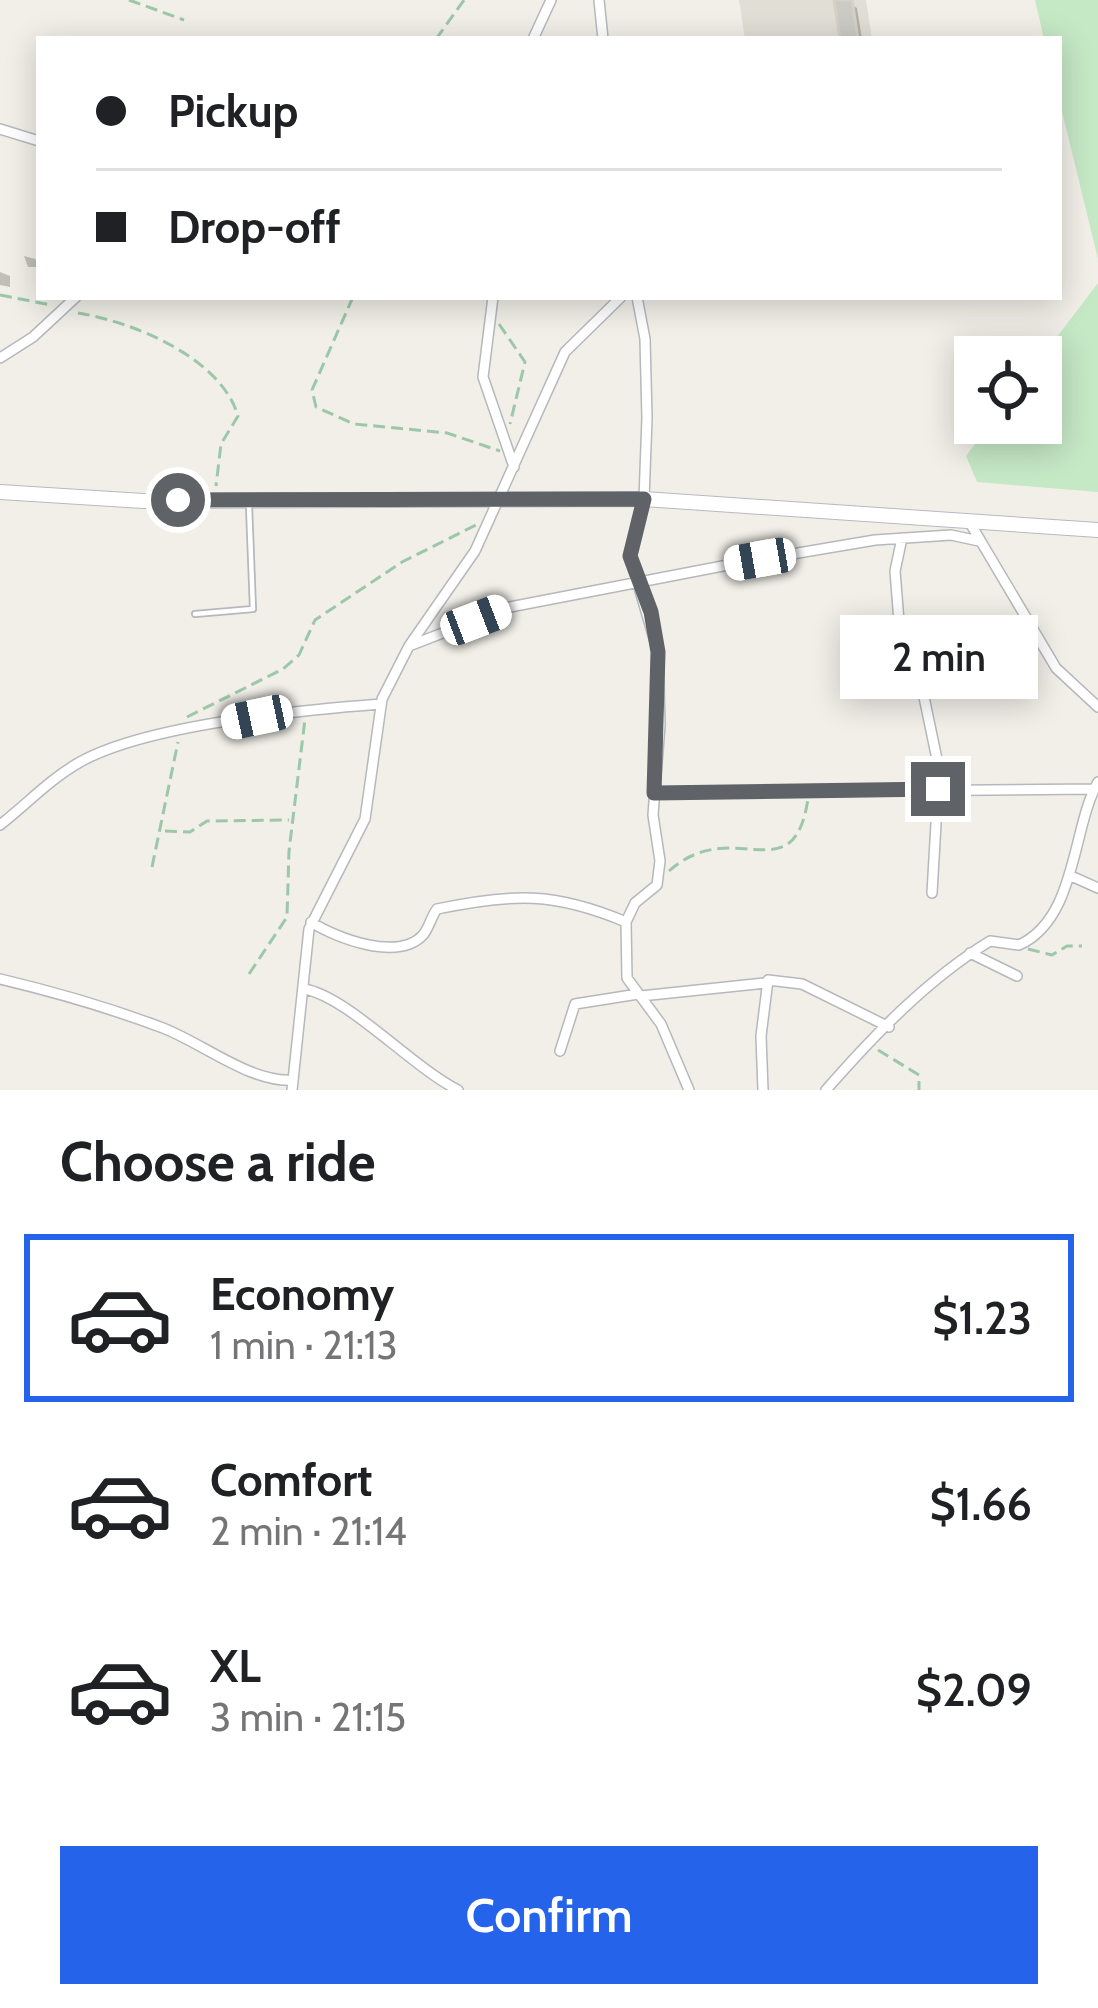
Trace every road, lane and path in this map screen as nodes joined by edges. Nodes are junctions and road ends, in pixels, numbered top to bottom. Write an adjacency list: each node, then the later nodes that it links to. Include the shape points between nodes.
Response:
1 (129, 0): 5 (path)
2 (464, 0): 6 (path)
3 (551, 0): 7 (street)
4 (599, 0): 8 (street)
5 (184, 20)
6 (438, 36)
7 (534, 36)
8 (604, 36)
9 (0, 129): 10 (street)
10 (36, 140)
11 (0, 295): 17 (path)
12 (72, 300): 17 (street)
13 (352, 300): 20 (path, via 312,390 316,407 353,424 447,434 491,452)
14 (493, 300): 18 (street)
15 (618, 300): 21 (street, via 565,352)
16 (638, 300): 24 (street, via 645,339)
17 (63, 308): 19 (street); 25 (path, via 139,325 229,392 238,416 220,443)
18 (491, 312): 20 (street, via 482,369); 20 (path, via 525,362)
19 (0, 358)
20 (507, 447): 21 (street)
21 (514, 467): 23 (street)
22 (0, 492): 25 (main road)
23 (500, 499): 24 (main road); 26 (main road); 27 (street)
24 (644, 499): 28 (main road); 32 (street, via 631,542)
25 (213, 500): 26 (main road)
26 (249, 500): 33 (lane, via 254,609)
27 (494, 516): 34 (street); 38 (path, via 402,562 308,627 299,655 283,669)
28 (970, 523): 29 (main road); 31 (street)
29 (1098, 530)
30 (902, 538): 31 (street); 32 (street); 40 (street, via 895,571 901,647 919,673 938,764)
31 (979, 541): 36 (street, via 1056,668)
32 (640, 585): 34 (street, via 509,607); 43 (street, via 658,652)
33 (195, 614)
34 (409, 646): 35 (street)
35 (381, 704): 37 (street); 52 (street, via 365,819)
36 (1098, 707)
37 (306, 710): 38 (street); 44 (path)
38 (178, 728): 45 (street, via 92,756); 46 (path)
39 (1096, 786): 41 (street); 48 (street)
40 (924, 789): 41 (street); 42 (street)
41 (938, 789): 51 (street)
42 (809, 792): 43 (street); 49 (path, via 801,835 791,844 765,851 713,845)
43 (654, 793): 49 (street)
44 (292, 820): 46 (path, via 207,821 190,832); 57 (path, via 287,916)
45 (0, 825)
46 (163, 831): 47 (path)
47 (152, 867)
48 (1070, 877): 50 (street); 54 (street)
49 (658, 881): 53 (street)
50 (1098, 888)
51 (932, 893)
52 (311, 922): 53 (street, via 359,942 404,946 422,936 440,908 548,896); 61 (street)
53 (626, 922): 62 (street, via 626,978)
54 (1021, 945): 55 (path, via 1049,956); 56 (street, via 994,940)
55 (1082, 946)
56 (970, 953): 58 (street); 63 (street)
57 (249, 974)
58 (1017, 976)
59 (0, 980): 66 (street, via 159,1026 259,1078)
60 (765, 983): 62 (street); 63 (street, via 802,984); 69 (street)
61 (304, 989): 66 (street); 67 (street, via 329,998)
62 (639, 995): 65 (street, via 574,1004); 68 (street)
63 (889, 1027): 64 (street)
64 (869, 1041): 70 (street); 71 (path, via 918,1074)
65 (560, 1051)
66 (292, 1085)
67 (458, 1090)
68 (689, 1090)
69 (763, 1090)
70 (826, 1090)
71 (919, 1090)

